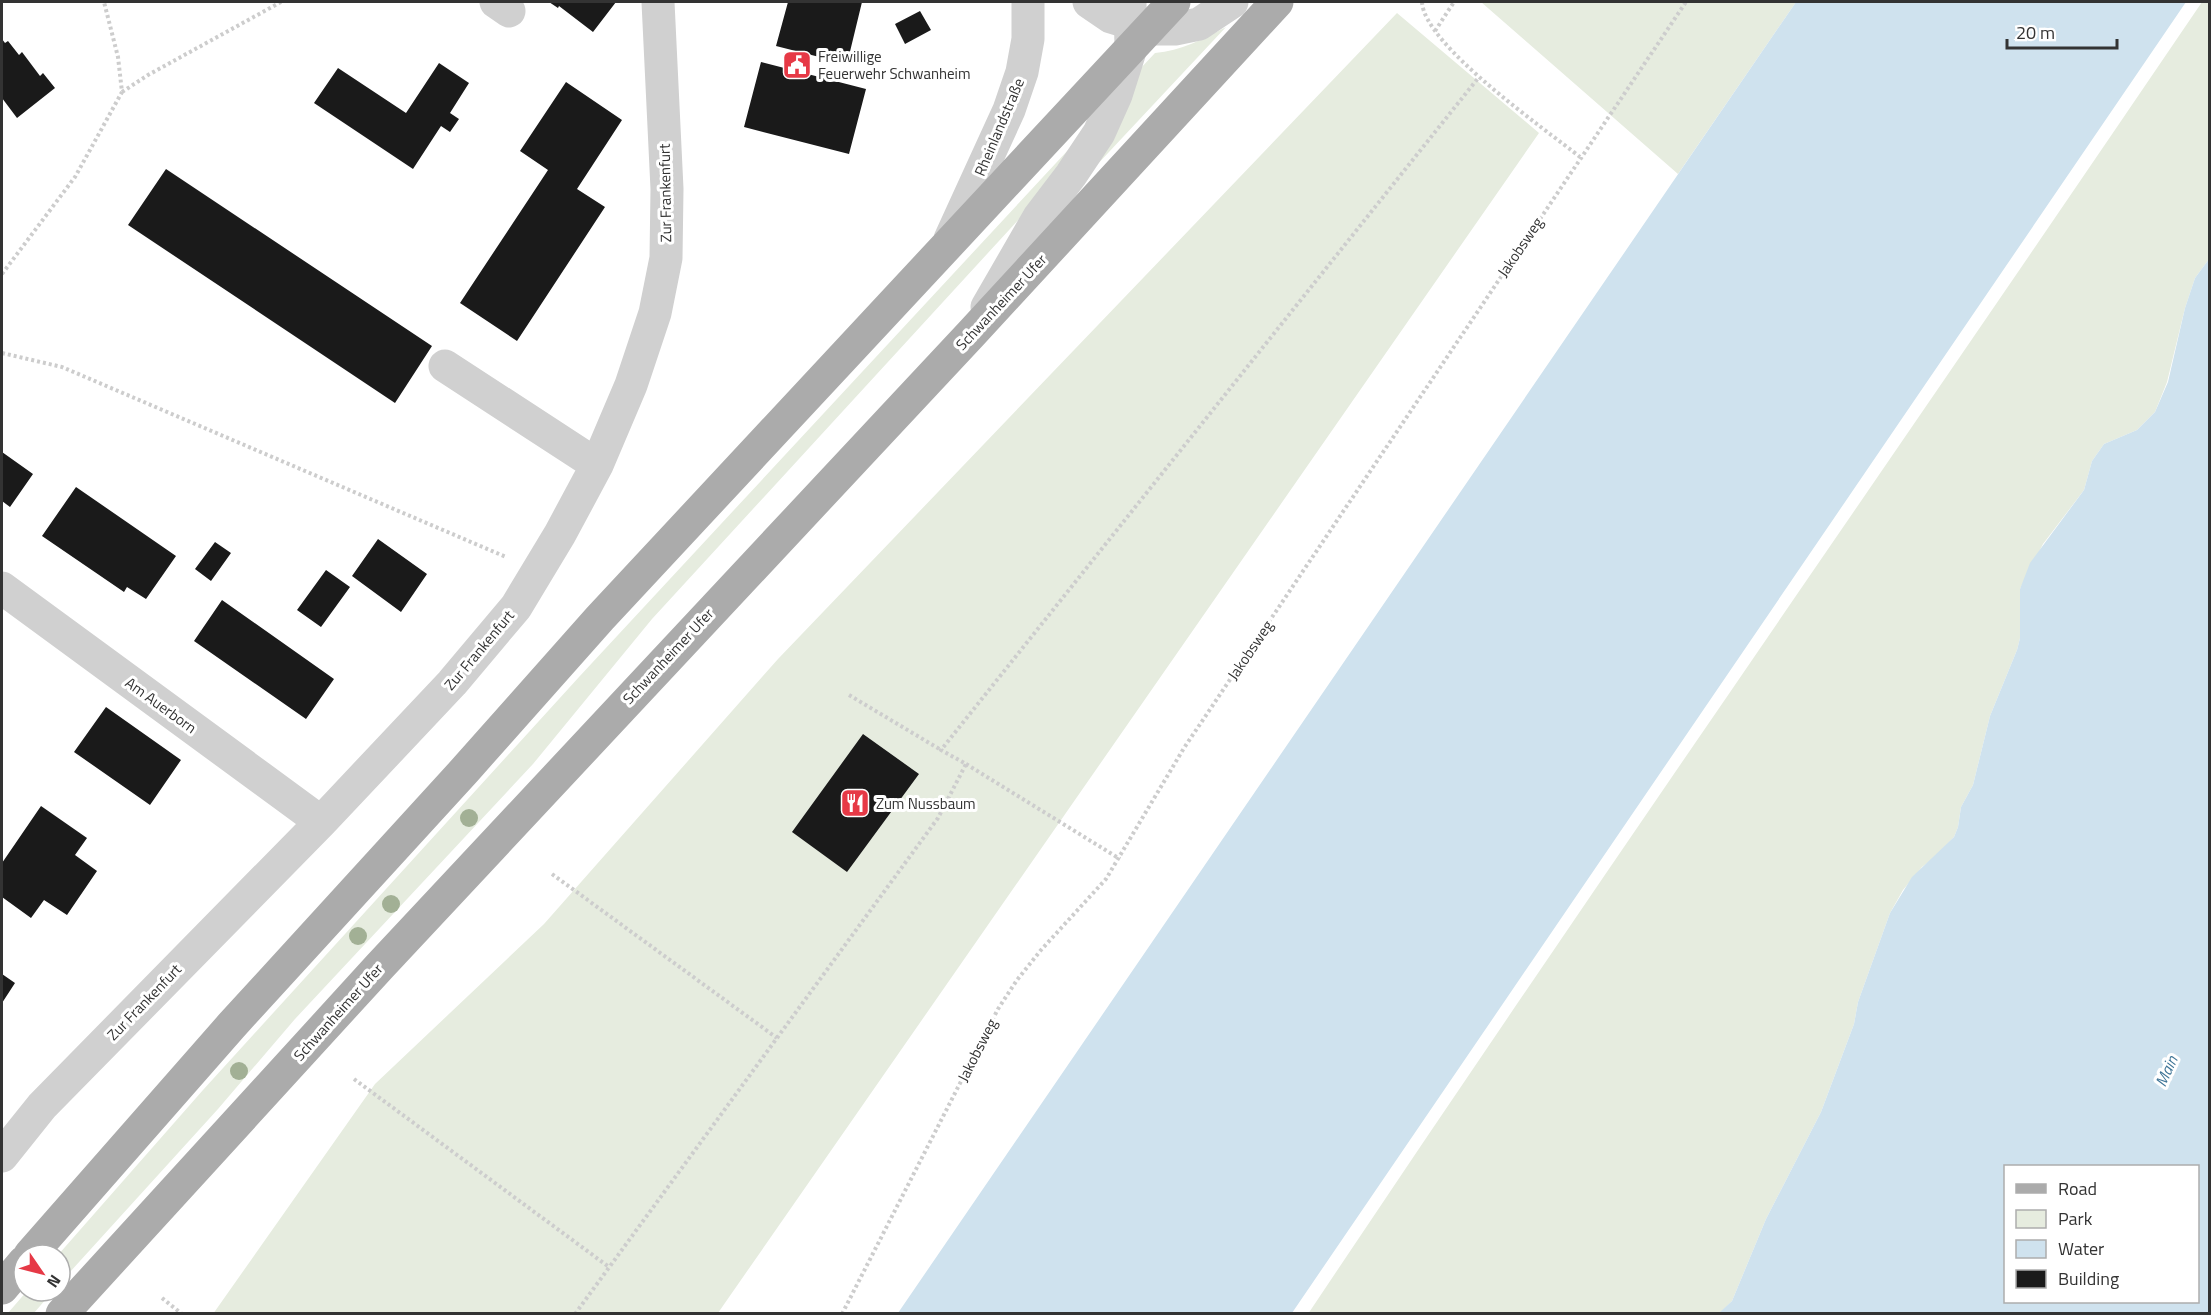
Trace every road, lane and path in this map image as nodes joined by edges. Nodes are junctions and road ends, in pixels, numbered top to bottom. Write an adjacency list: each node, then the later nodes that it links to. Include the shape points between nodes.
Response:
1 (104, 2): 15 (path)
2 (281, 2): 15 (path)
3 (658, 2): 22 (street, Zur Frankenfurt, via 667,189 666,258 655,313 631,385)
4 (1028, 2): 17 (street, Rheinlandstraße, via 1028,39 1022,72 1009,110)
5 (1089, 2): 12 (street, via 1111,17)
6 (1174, 2): 12 (main road)
7 (1232, 2): 12 (street, via 1199,24 1175,29)
8 (1277, 2): 19 (main road, Schwanheimer Ufer)
9 (1422, 2): 13 (path)
10 (1454, 2): 13 (path)
11 (1686, 2): 16 (path, Jakobsweg)
12 (1136, 26): 17 (main road); 19 (street, via 1116,95 1099,133 1039,216)
13 (1434, 31): 14 (path)
14 (1479, 77): 16 (path); 26 (path)
15 (122, 92): 18 (path, via 75,177)
16 (1580, 157): 29 (path, Jakobsweg, via 1184,748)
17 (946, 246): 34 (main road, via 600,618)
18 (2, 274)
19 (971, 334): 39 (main road, Schwanheimer Ufer, via 380,966)
20 (2, 352): 23 (path, via 62,367)
21 (445, 366): 22 (street)
22 (597, 465): 23 (street, Zur Frankenfurt)
23 (537, 571): 28 (street, Zur Frankenfurt, via 516,607 472,660)
24 (2, 588): 28 (street, Am Auerborn)
25 (849, 695): 26 (path)
26 (941, 750): 27 (path)
27 (966, 764): 29 (path); 31 (path, via 938,818)
28 (321, 822): 33 (street, Zur Frankenfurt, via 42,1106)
29 (1120, 859): 42 (path, Jakobsweg, via 1041,950 998,1009)
30 (552, 873): 31 (path)
31 (777, 1038): 35 (path)
32 (354, 1079): 35 (path)
33 (2, 1156)
34 (41, 1243)
35 (609, 1267): 41 (path)
36 (12, 1276): 37 (main road)
37 (2, 1288)
38 (162, 1298): 40 (path)
39 (62, 1314)
40 (182, 1314)
41 (575, 1314)
42 (842, 1314)

